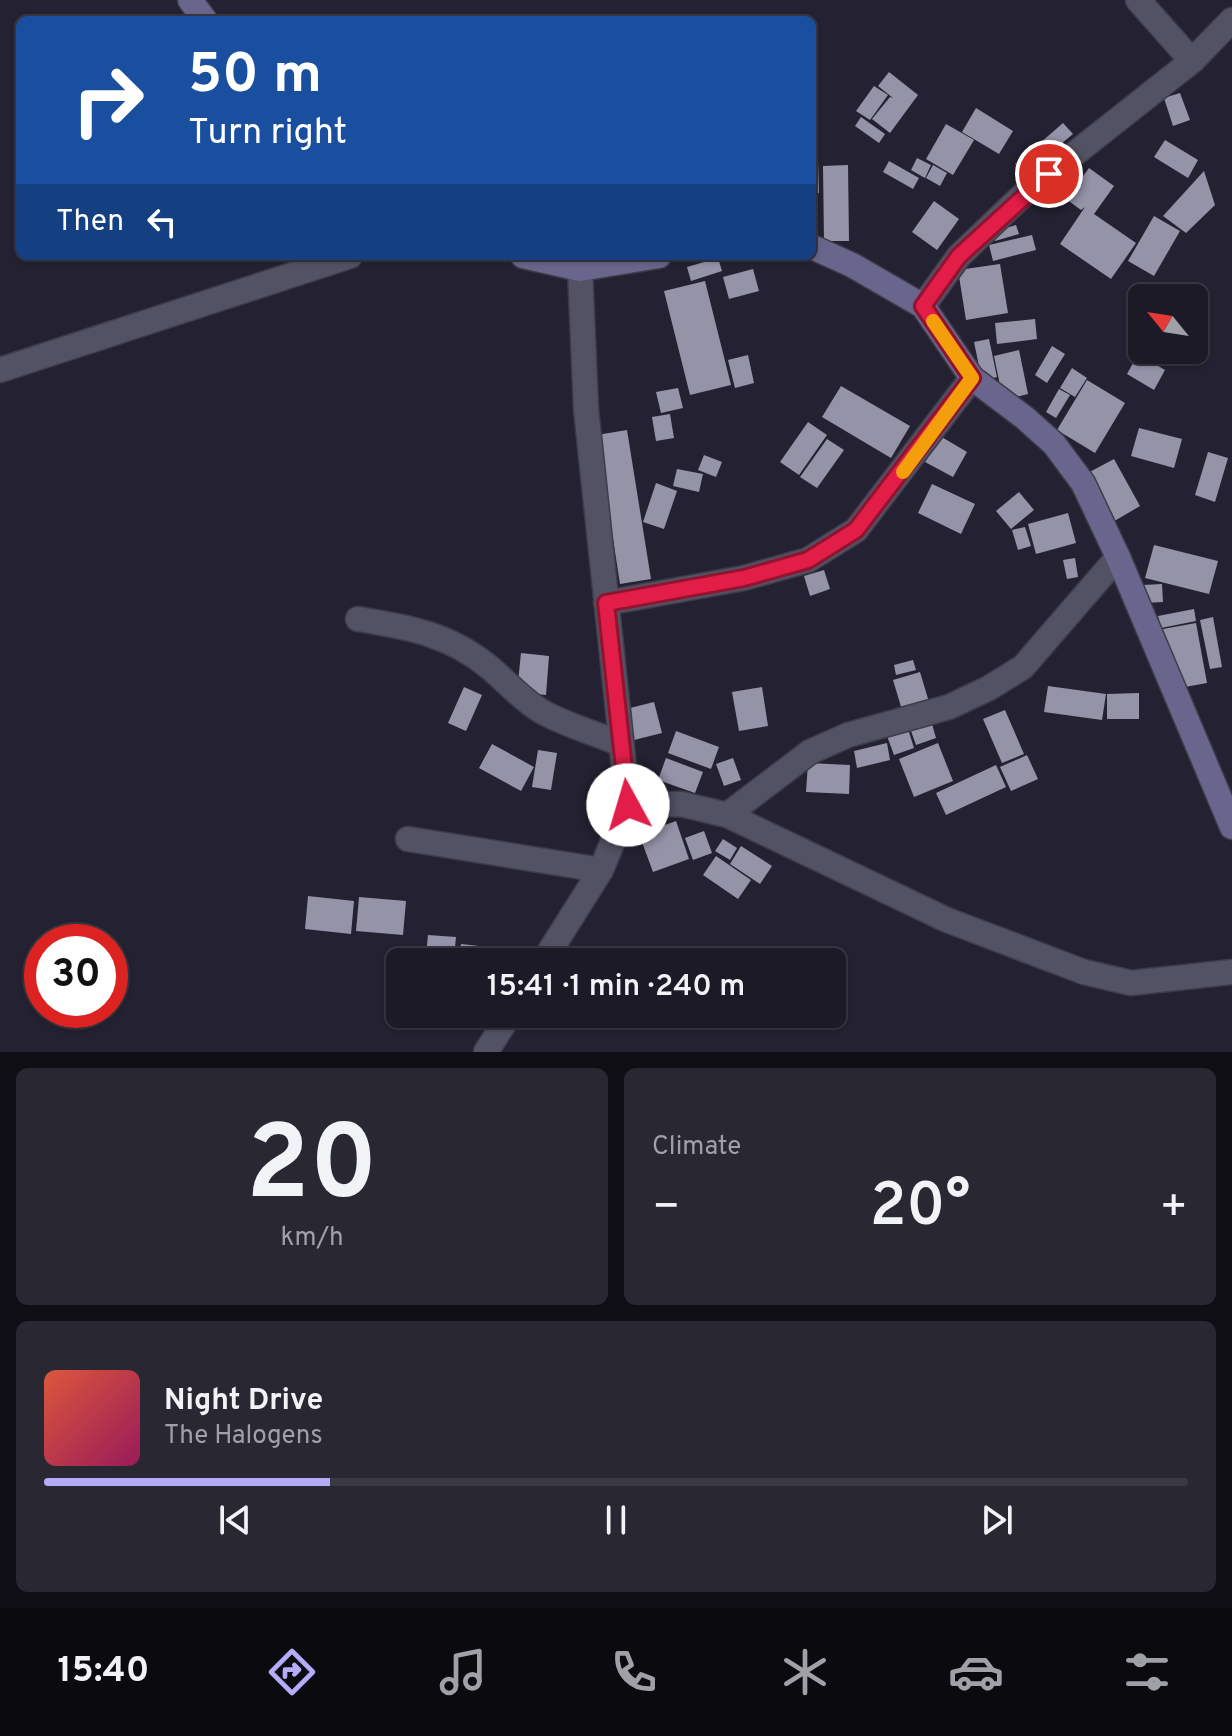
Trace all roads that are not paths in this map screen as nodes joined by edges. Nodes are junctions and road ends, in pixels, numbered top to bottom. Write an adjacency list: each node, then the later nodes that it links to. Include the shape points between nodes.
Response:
1 (1138, 0): 3 (street)
2 (1232, 20): 3 (street)
3 (1192, 61): 9 (street, via 1025,193 959,256)
4 (816, 249): 9 (street)
5 (338, 260): 10 (street)
6 (541, 260): 8 (street)
7 (635, 260): 8 (street)
8 (580, 269): 13 (street, via 586,409)
9 (923, 306): 11 (street)
10 (0, 370)
11 (972, 378): 12 (street, via 1054,444 1083,483); 13 (street, via 856,530 808,560 744,578)
12 (1118, 557): 17 (street, via 1023,667 949,707 848,735 810,752); 18 (street)
13 (606, 603): 15 (street)
14 (358, 619): 15 (street, via 414,628 459,646 542,712)
15 (621, 744): 16 (street)
16 (628, 805): 17 (street, via 681,804); 20 (street)
17 (727, 815): 22 (street, via 947,920 1084,972 1131,983)
18 (1232, 827)
19 (408, 839): 20 (street)
20 (601, 870): 21 (street)
21 (552, 948)
22 (1232, 972)
23 (501, 1028): 24 (street)
24 (486, 1052)

